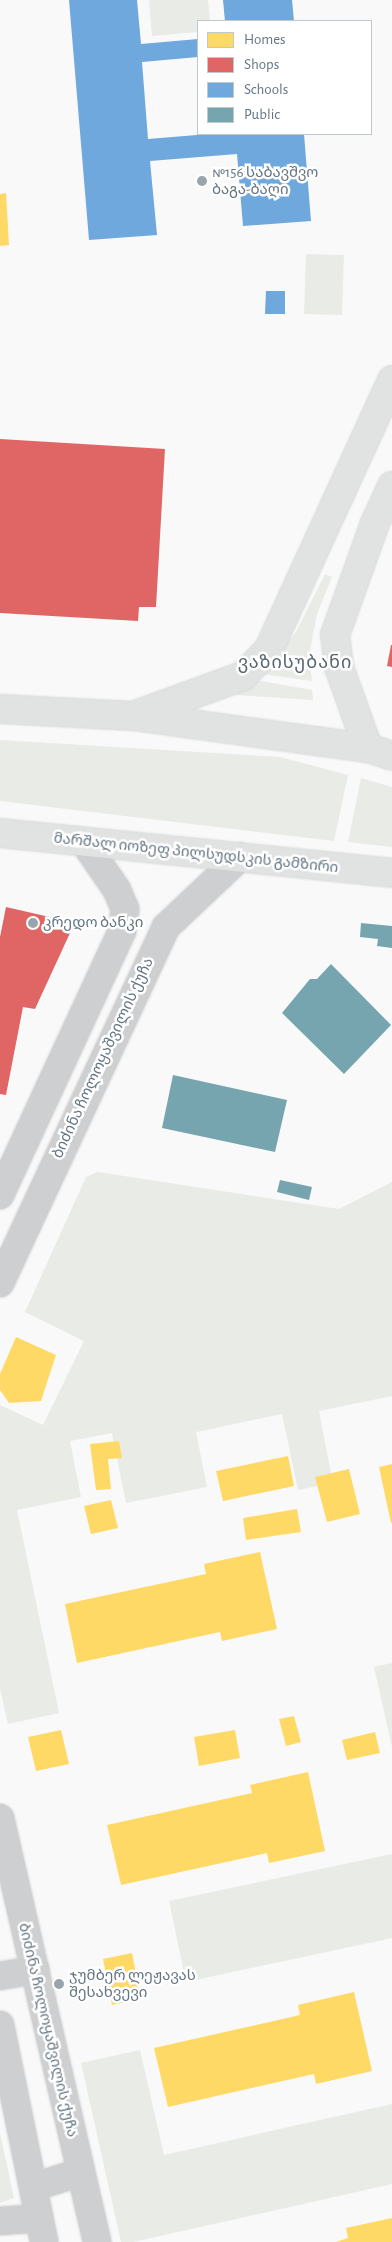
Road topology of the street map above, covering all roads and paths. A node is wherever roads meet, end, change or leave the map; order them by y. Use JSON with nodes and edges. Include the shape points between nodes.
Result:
{"nodes":[{"id":1,"x":392,"y":380,"type":"edge"},
{"id":2,"x":392,"y":486,"type":"edge"},
{"id":3,"x":0,"y":709,"type":"edge"},
{"id":4,"x":134,"y":716,"type":"junction"},
{"id":5,"x":380,"y":752,"type":"edge"},
{"id":6,"x":0,"y":833,"type":"edge"},
{"id":7,"x":84,"y":842,"type":"junction"},
{"id":8,"x":240,"y":857,"type":"junction"},
{"id":9,"x":392,"y":873,"type":"edge"},
{"id":10,"x":0,"y":1195,"type":"edge"},
{"id":11,"x":0,"y":1283,"type":"edge"},
{"id":12,"x":0,"y":1818,"type":"edge"},
{"id":13,"x":34,"y":1970,"type":"junction"},
{"id":14,"x":0,"y":1976,"type":"edge"},
{"id":15,"x":0,"y":2025,"type":"edge"},
{"id":16,"x":80,"y":2172,"type":"junction"},
{"id":17,"x":34,"y":2187,"type":"junction"},
{"id":18,"x":0,"y":2221,"type":"edge"},
{"id":19,"x":42,"y":2230,"type":"edge"},
{"id":20,"x":97,"y":2242,"type":"edge"}],
"edges":[{"from":1,"to":4,"type":"main road","via":[[269,649],[243,676]]},
{"from":2,"to":5,"type":"main road","via":[[375,523],[335,635],[339,667]]},
{"from":3,"to":4,"type":"main road"},
{"from":4,"to":5,"type":"main road"},
{"from":6,"to":7,"type":"main road","name":"მარშალ იოზეფ პილსუდსკის გამზირი"},
{"from":7,"to":8,"type":"main road","name":"მარშალ იოზეფ პილსუდსკის გამზირი"},
{"from":7,"to":10,"type":"street","via":[[117,890],[125,909],[122,931]]},
{"from":8,"to":9,"type":"main road","name":"მარშალ იოზეფ პილსუდსკის გამზირი"},
{"from":8,"to":11,"type":"street","name":"ბიძინა ჩოლოყაშვილის ქუჩა","via":[[166,927]]},
{"from":12,"to":13,"type":"street","name":"ბიძინა ჩოლოყაშვილის ქუჩა"},
{"from":13,"to":14,"type":"street"},
{"from":13,"to":16,"type":"street","name":"ბიძინა ჩოლოყაშვილის ქუჩა"},
{"from":15,"to":17,"type":"street"},
{"from":16,"to":17,"type":"street"},
{"from":16,"to":20,"type":"street","name":"ბიძინა ჩოლოყაშვილის ქუჩა"},
{"from":17,"to":19,"type":"street"},
{"from":18,"to":19,"type":"street"}]}
